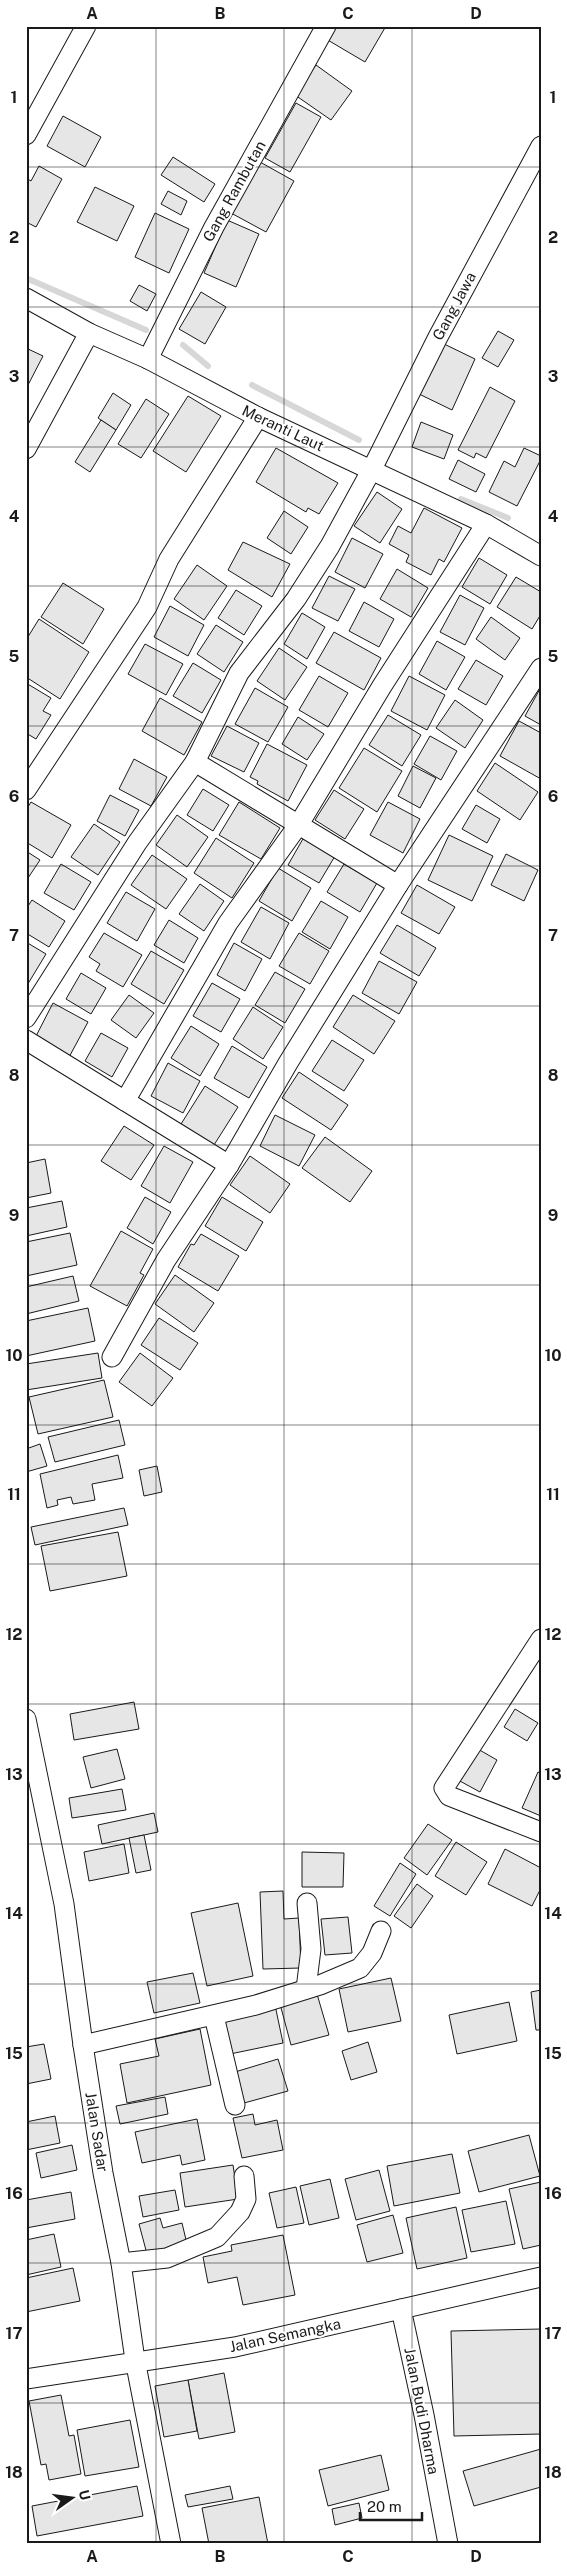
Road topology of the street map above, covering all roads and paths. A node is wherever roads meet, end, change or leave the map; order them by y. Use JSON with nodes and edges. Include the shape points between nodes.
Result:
{"nodes":[{"id":1,"x":86,"y":26,"type":"edge"},
{"id":2,"x":326,"y":26,"type":"edge"},
{"id":3,"x":26,"y":135,"type":"edge"},
{"id":4,"x":541,"y":146,"type":"edge"},
{"id":5,"x":26,"y":298,"type":"edge"},
{"id":6,"x":89,"y":333,"type":"junction"},
{"id":7,"x":148,"y":359,"type":"junction"},
{"id":8,"x":258,"y":417,"type":"junction"},
{"id":9,"x":26,"y":449,"type":"edge"},
{"id":10,"x":372,"y":469,"type":"junction"},
{"id":11,"x":486,"y":524,"type":"junction"},
{"id":12,"x":541,"y":556,"type":"edge"},
{"id":13,"x":541,"y":668,"type":"edge"},
{"id":14,"x":195,"y":762,"type":"junction"},
{"id":15,"x":26,"y":790,"type":"edge"},
{"id":16,"x":299,"y":824,"type":"junction"},
{"id":17,"x":398,"y":885,"type":"junction"},
{"id":18,"x":26,"y":1018,"type":"edge"},
{"id":19,"x":26,"y":1040,"type":"edge"},
{"id":20,"x":125,"y":1101,"type":"junction"},
{"id":21,"x":229,"y":1165,"type":"junction"},
{"id":22,"x":112,"y":1357,"type":"dead end"},
{"id":23,"x":541,"y":1639,"type":"edge"},
{"id":24,"x":26,"y":1719,"type":"edge"},
{"id":25,"x":541,"y":1832,"type":"edge"},
{"id":26,"x":307,"y":1904,"type":"dead end"},
{"id":27,"x":381,"y":1931,"type":"dead end"},
{"id":28,"x":306,"y":1989,"type":"junction"},
{"id":29,"x":214,"y":2016,"type":"junction"},
{"id":30,"x":83,"y":2045,"type":"junction"},
{"id":31,"x":235,"y":2105,"type":"dead end"},
{"id":32,"x":244,"y":2176,"type":"dead end"},
{"id":33,"x":121,"y":2263,"type":"junction"},
{"id":34,"x":541,"y":2277,"type":"edge"},
{"id":35,"x":400,"y":2309,"type":"junction"},
{"id":36,"x":135,"y":2360,"type":"junction"},
{"id":37,"x":26,"y":2379,"type":"edge"},
{"id":38,"x":171,"y":2544,"type":"edge"},
{"id":39,"x":448,"y":2544,"type":"edge"}],
"edges":[{"from":1,"to":3,"type":"street"},
{"from":2,"to":7,"type":"street","name":"Gang Rambutan","via":[[214,227]]},
{"from":4,"to":10,"type":"street","name":"Gang Jawa","via":[[438,337]]},
{"from":5,"to":6,"type":"street","name":"Meranti Laut"},
{"from":6,"to":7,"type":"street","name":"Meranti Laut"},
{"from":6,"to":9,"type":"street"},
{"from":7,"to":8,"type":"street","name":"Meranti Laut"},
{"from":8,"to":10,"type":"street","name":"Meranti Laut"},
{"from":8,"to":15,"type":"street","via":[[169,559],[146,606]]},
{"from":10,"to":11,"type":"street","name":"Meranti Laut"},
{"from":10,"to":14,"type":"street","name":"Gang Jawa","via":[[330,546],[296,599],[239,673]]},
{"from":11,"to":12,"type":"street","name":"Meranti Laut"},
{"from":11,"to":16,"type":"street","via":[[382,686]]},
{"from":13,"to":17,"type":"street"},
{"from":14,"to":16,"type":"street"},
{"from":14,"to":18,"type":"street","name":"Gang Jawa","via":[[137,843]]},
{"from":16,"to":17,"type":"street"},
{"from":16,"to":20,"type":"street","via":[[228,923]]},
{"from":17,"to":21,"type":"street","via":[[288,1062]]},
{"from":19,"to":20,"type":"street"},
{"from":20,"to":21,"type":"street"},
{"from":21,"to":22,"type":"street","via":[[166,1260]]},
{"from":23,"to":25,"type":"street","via":[[444,1788],[449,1796]]},
{"from":24,"to":30,"type":"street","name":"Jalan Sadar","via":[[64,1904]]},
{"from":26,"to":28,"type":"street","via":[[311,1949]]},
{"from":27,"to":28,"type":"street","via":[[372,1953],[360,1968]]},
{"from":28,"to":29,"type":"street"},
{"from":29,"to":30,"type":"street"},
{"from":29,"to":31,"type":"street"},
{"from":30,"to":33,"type":"street","name":"Jalan Sadar"},
{"from":32,"to":33,"type":"street","via":[[246,2199],[240,2212],[217,2237],[167,2258]]},
{"from":33,"to":36,"type":"street","name":"Jalan Sadar"},
{"from":34,"to":35,"type":"street","name":"Jalan Semangka"},
{"from":35,"to":36,"type":"street","name":"Jalan Semangka","via":[[235,2347]]},
{"from":35,"to":39,"type":"street","name":"Jalan Budi Dharma"},
{"from":36,"to":37,"type":"street","name":"Jalan Semangka"},
{"from":36,"to":38,"type":"street","name":"Jalan Sadar"}]}
